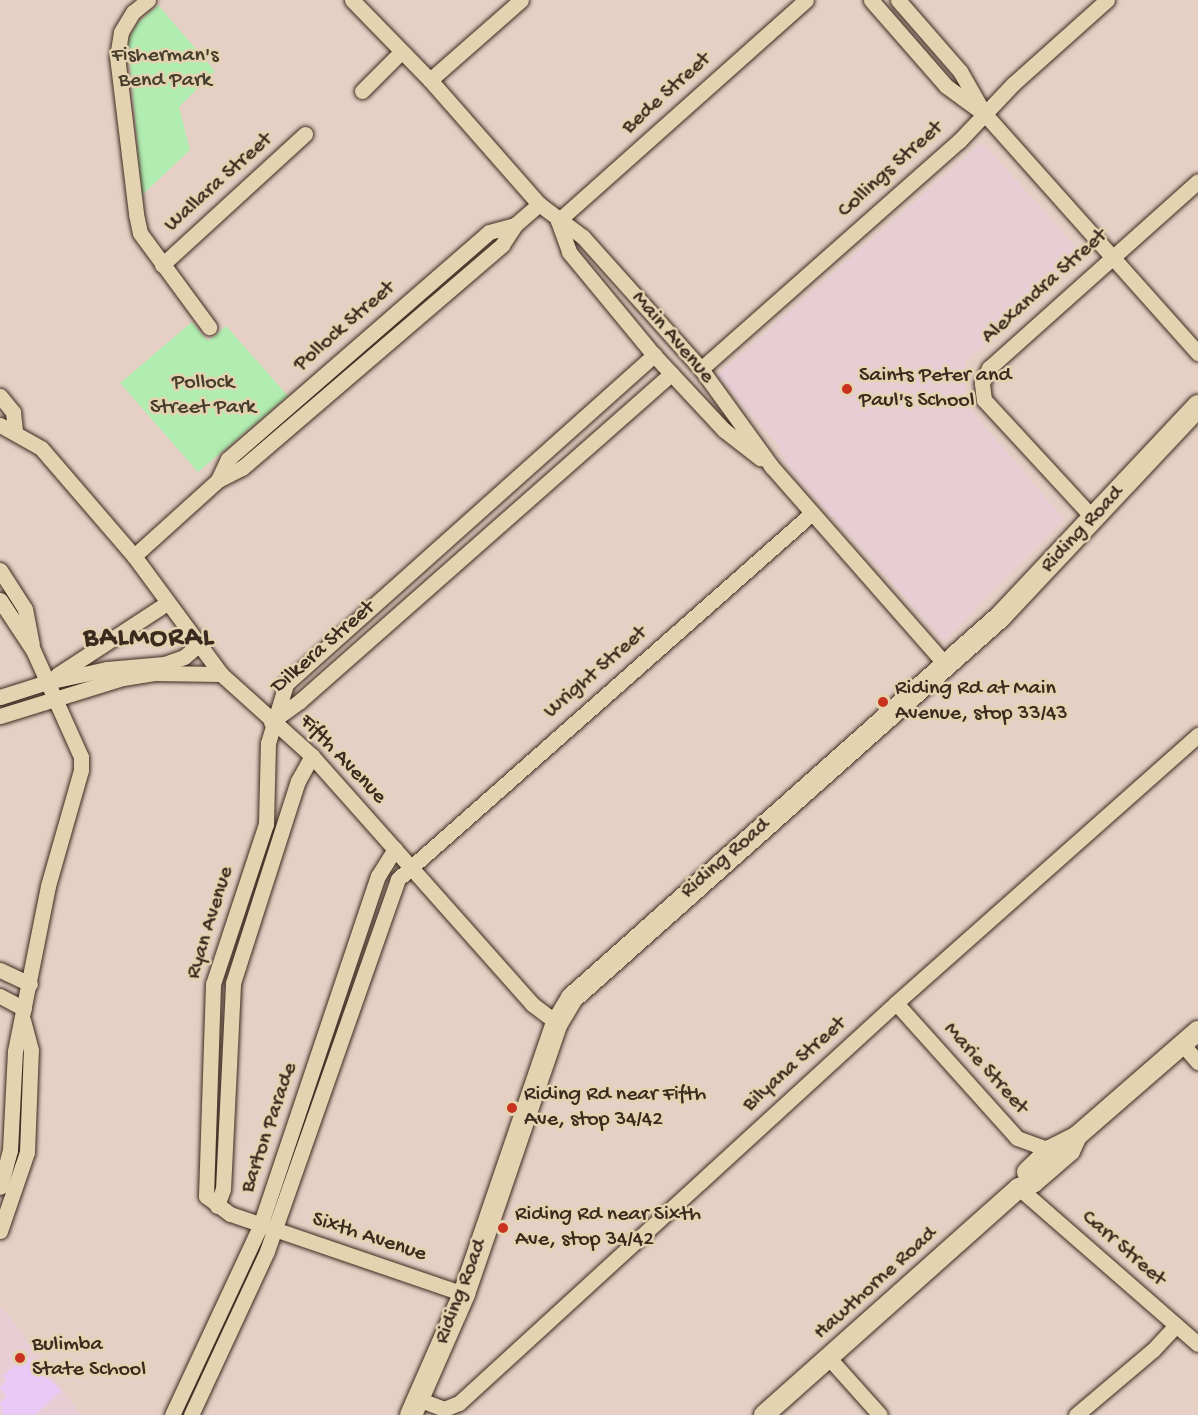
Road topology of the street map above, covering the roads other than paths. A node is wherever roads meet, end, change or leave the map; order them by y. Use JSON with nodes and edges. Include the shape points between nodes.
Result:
{"nodes":[{"id":1,"x":148,"y":0,"type":"edge"},
{"id":2,"x":352,"y":0,"type":"edge"},
{"id":3,"x":521,"y":0,"type":"edge"},
{"id":4,"x":806,"y":0,"type":"edge"},
{"id":5,"x":872,"y":0,"type":"edge"},
{"id":6,"x":898,"y":0,"type":"edge"},
{"id":7,"x":1107,"y":0,"type":"edge"},
{"id":8,"x":400,"y":53,"type":"junction"},
{"id":9,"x":430,"y":80,"type":"junction"},
{"id":10,"x":362,"y":91,"type":"dead end"},
{"id":11,"x":984,"y":113,"type":"junction"},
{"id":12,"x":305,"y":134,"type":"dead end"},
{"id":13,"x":1198,"y":181,"type":"edge"},
{"id":14,"x":539,"y":204,"type":"junction"},
{"id":15,"x":558,"y":221,"type":"junction"},
{"id":16,"x":1112,"y":257,"type":"junction"},
{"id":17,"x":162,"y":265,"type":"junction"},
{"id":18,"x":209,"y":327,"type":"dead end"},
{"id":19,"x":1198,"y":353,"type":"edge"},
{"id":20,"x":654,"y":355,"type":"junction"},
{"id":21,"x":701,"y":369,"type":"junction"},
{"id":22,"x":671,"y":374,"type":"junction"},
{"id":23,"x":0,"y":396,"type":"edge"},
{"id":24,"x":1198,"y":406,"type":"edge"},
{"id":25,"x":0,"y":425,"type":"edge"},
{"id":26,"x":15,"y":431,"type":"junction"},
{"id":27,"x":772,"y":467,"type":"junction"},
{"id":28,"x":811,"y":514,"type":"junction"},
{"id":29,"x":1094,"y":519,"type":"junction"},
{"id":30,"x":134,"y":556,"type":"junction"},
{"id":31,"x":0,"y":570,"type":"edge"},
{"id":32,"x":0,"y":600,"type":"edge"},
{"id":33,"x":167,"y":603,"type":"junction"},
{"id":34,"x":197,"y":646,"type":"junction"},
{"id":35,"x":33,"y":650,"type":"junction"},
{"id":36,"x":946,"y":665,"type":"junction"},
{"id":37,"x":221,"y":674,"type":"junction"},
{"id":38,"x":46,"y":682,"type":"junction"},
{"id":39,"x":0,"y":697,"type":"edge"},
{"id":40,"x":54,"y":699,"type":"junction"},
{"id":41,"x":0,"y":716,"type":"edge"},
{"id":42,"x":272,"y":722,"type":"junction"},
{"id":43,"x":1198,"y":735,"type":"edge"},
{"id":44,"x":312,"y":756,"type":"junction"},
{"id":45,"x":395,"y":849,"type":"junction"},
{"id":46,"x":410,"y":866,"type":"junction"},
{"id":47,"x":0,"y":970,"type":"edge"},
{"id":48,"x":30,"y":984,"type":"junction"},
{"id":49,"x":0,"y":996,"type":"edge"},
{"id":50,"x":896,"y":1003,"type":"junction"},
{"id":51,"x":24,"y":1015,"type":"junction"},
{"id":52,"x":557,"y":1023,"type":"junction"},
{"id":53,"x":1198,"y":1031,"type":"edge"},
{"id":54,"x":1183,"y":1045,"type":"junction"},
{"id":55,"x":1198,"y":1062,"type":"edge"},
{"id":56,"x":1077,"y":1136,"type":"junction"},
{"id":57,"x":1050,"y":1150,"type":"junction"},
{"id":58,"x":0,"y":1187,"type":"edge"},
{"id":59,"x":1019,"y":1188,"type":"junction"},
{"id":60,"x":217,"y":1206,"type":"junction"},
{"id":61,"x":267,"y":1228,"type":"junction"},
{"id":62,"x":0,"y":1231,"type":"edge"},
{"id":63,"x":464,"y":1294,"type":"junction"},
{"id":64,"x":1176,"y":1325,"type":"junction"},
{"id":65,"x":1198,"y":1344,"type":"edge"},
{"id":66,"x":829,"y":1358,"type":"junction"},
{"id":67,"x":415,"y":1407,"type":"edge"},
{"id":68,"x":172,"y":1415,"type":"edge"},
{"id":69,"x":191,"y":1415,"type":"edge"},
{"id":70,"x":764,"y":1415,"type":"edge"},
{"id":71,"x":880,"y":1415,"type":"edge"},
{"id":72,"x":1076,"y":1415,"type":"edge"}],
"edges":[{"from":1,"to":17,"type":"street","via":[[133,12],[121,32],[117,56],[140,233]]},
{"from":2,"to":8,"type":"street","name":"Main Avenue"},
{"from":3,"to":9,"type":"street"},
{"from":4,"to":15,"type":"street","name":"Bede Street"},
{"from":5,"to":11,"type":"street","via":[[946,86]]},
{"from":6,"to":11,"type":"street","via":[[960,71]]},
{"from":7,"to":11,"type":"street","name":"Collings Street"},
{"from":8,"to":9,"type":"street","name":"Main Avenue"},
{"from":8,"to":10,"type":"street"},
{"from":9,"to":14,"type":"street","name":"Main Avenue"},
{"from":11,"to":16,"type":"street"},
{"from":11,"to":21,"type":"street","name":"Collings Street","via":[[959,141]]},
{"from":12,"to":17,"type":"street","name":"Wallara Street"},
{"from":13,"to":16,"type":"street","name":"Alexandra Street"},
{"from":14,"to":15,"type":"street","name":"Main Avenue"},
{"from":14,"to":30,"type":"street","name":"Pollock Street","via":[[515,225],[501,245],[251,461],[218,480]]},
{"from":15,"to":20,"type":"street","name":"Main Avenue","via":[[569,252]]},
{"from":15,"to":21,"type":"street","name":"Main Avenue","via":[[583,237]]},
{"from":16,"to":19,"type":"street"},
{"from":16,"to":29,"type":"street","name":"Alexandra Street","via":[[989,368],[982,383],[984,400]]},
{"from":17,"to":18,"type":"street"},
{"from":20,"to":22,"type":"street","name":"Main Avenue"},
{"from":20,"to":42,"type":"street","name":"Dilkera Street","via":[[286,684]]},
{"from":21,"to":27,"type":"street","name":"Main Avenue"},
{"from":22,"to":27,"type":"street","name":"Main Avenue","via":[[724,430]]},
{"from":22,"to":42,"type":"street","name":"Dilkera Street"},
{"from":23,"to":26,"type":"street","via":[[13,412]]},
{"from":24,"to":29,"type":"main road","name":"Riding Road"},
{"from":25,"to":26,"type":"street","name":"Fifth Avenue"},
{"from":26,"to":30,"type":"street","name":"Fifth Avenue","via":[[41,448]]},
{"from":27,"to":28,"type":"street","name":"Main Avenue"},
{"from":28,"to":36,"type":"street","name":"Main Avenue"},
{"from":28,"to":46,"type":"street","name":"Wright Street"},
{"from":29,"to":36,"type":"main road","name":"Riding Road","via":[[1001,616]]},
{"from":30,"to":33,"type":"street","name":"Fifth Avenue"},
{"from":31,"to":35,"type":"street","via":[[25,609]]},
{"from":32,"to":35,"type":"street"},
{"from":33,"to":34,"type":"street","name":"Fifth Avenue"},
{"from":33,"to":38,"type":"street"},
{"from":34,"to":37,"type":"street","name":"Fifth Avenue"},
{"from":34,"to":38,"type":"street","via":[[184,657],[164,663],[107,669]]},
{"from":35,"to":38,"type":"street"},
{"from":36,"to":52,"type":"main road","name":"Riding Road","via":[[595,973],[572,998]]},
{"from":37,"to":40,"type":"street","via":[[156,673]]},
{"from":37,"to":42,"type":"street","name":"Fifth Avenue"},
{"from":38,"to":39,"type":"street"},
{"from":38,"to":40,"type":"street"},
{"from":40,"to":41,"type":"street"},
{"from":40,"to":48,"type":"street","via":[[81,757],[81,770],[48,886]]},
{"from":42,"to":44,"type":"street","name":"Fifth Avenue"},
{"from":42,"to":60,"type":"street","name":"Ryan Avenue","via":[[266,824],[213,984],[205,1187],[206,1196]]},
{"from":43,"to":50,"type":"street","name":"Bilyana Street"},
{"from":44,"to":45,"type":"street","name":"Fifth Avenue"},
{"from":44,"to":60,"type":"street","name":"Ryan Avenue","via":[[298,781],[233,983],[223,1189]]},
{"from":45,"to":46,"type":"street","name":"Fifth Avenue"},
{"from":45,"to":61,"type":"street","name":"Barton Parade","via":[[378,876]]},
{"from":46,"to":52,"type":"street","name":"Fifth Avenue","via":[[532,1004]]},
{"from":46,"to":61,"type":"street","name":"Barton Parade","via":[[390,896]]},
{"from":47,"to":48,"type":"street"},
{"from":48,"to":51,"type":"street"},
{"from":49,"to":51,"type":"street"},
{"from":50,"to":57,"type":"street","name":"Marie Street","via":[[1022,1141]]},
{"from":50,"to":67,"type":"street","name":"Bilyana Street","via":[[459,1403],[444,1409]]},
{"from":51,"to":58,"type":"street","via":[[15,1051],[10,1150]]},
{"from":51,"to":62,"type":"street","via":[[31,1050],[27,1152]]},
{"from":52,"to":63,"type":"main road","name":"Riding Road"},
{"from":53,"to":54,"type":"street","name":"Hawthorne Road"},
{"from":54,"to":55,"type":"street"},
{"from":54,"to":56,"type":"street","name":"Hawthorne Road"},
{"from":56,"to":57,"type":"street","name":"Hawthorne Road"},
{"from":56,"to":59,"type":"street","name":"Hawthorne Road","via":[[1070,1151],[1033,1183]]},
{"from":57,"to":59,"type":"street","name":"Hawthorne Road","via":[[1026,1173]]},
{"from":59,"to":64,"type":"street","name":"Carr Street"},
{"from":59,"to":66,"type":"street","name":"Hawthorne Road"},
{"from":60,"to":61,"type":"street"},
{"from":61,"to":63,"type":"street","name":"Sixth Avenue"},
{"from":61,"to":68,"type":"street","name":"Barton Parade"},
{"from":61,"to":69,"type":"street","name":"Barton Parade"},
{"from":63,"to":67,"type":"main road","name":"Riding Road"},
{"from":64,"to":65,"type":"street","name":"Carr Street"},
{"from":64,"to":72,"type":"street","via":[[1153,1350]]},
{"from":66,"to":70,"type":"street","name":"Hawthorne Road"},
{"from":66,"to":71,"type":"street"}]}
